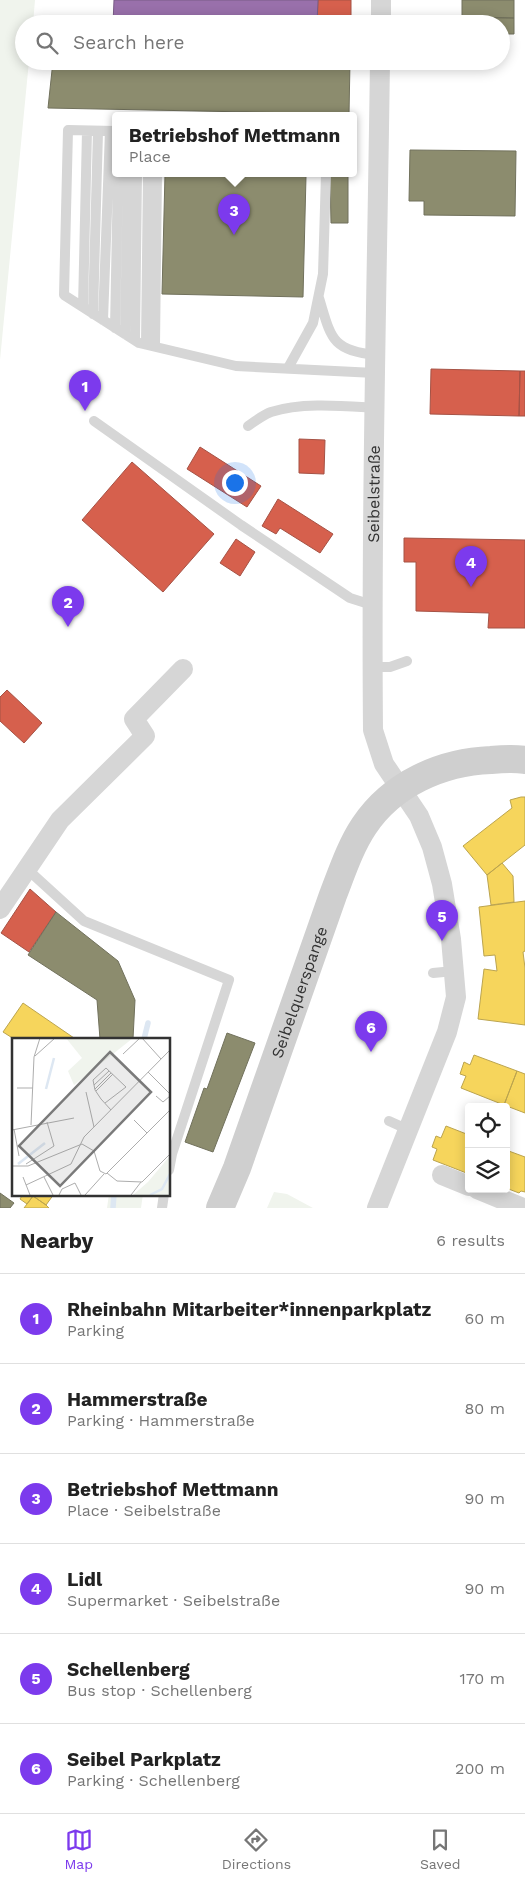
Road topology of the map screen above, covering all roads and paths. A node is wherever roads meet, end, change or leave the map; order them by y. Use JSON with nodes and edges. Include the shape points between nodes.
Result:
{"nodes":[{"id":1,"x":381,"y":0,"type":"edge"},
{"id":2,"x":380,"y":15,"type":"edge"},
{"id":3,"x":380,"y":70,"type":"edge"},
{"id":4,"x":87,"y":130,"type":"junction"},
{"id":5,"x":98,"y":131,"type":"junction"},
{"id":6,"x":112,"y":131,"type":"edge"},
{"id":7,"x":118,"y":177,"type":"edge"},
{"id":8,"x":128,"y":177,"type":"edge"},
{"id":9,"x":137,"y":177,"type":"edge"},
{"id":10,"x":148,"y":177,"type":"edge"},
{"id":11,"x":157,"y":177,"type":"edge"},
{"id":12,"x":326,"y":177,"type":"edge"},
{"id":13,"x":318,"y":295,"type":"junction"},
{"id":14,"x":83,"y":307,"type":"junction"},
{"id":15,"x":93,"y":314,"type":"junction"},
{"id":16,"x":103,"y":320,"type":"junction"},
{"id":17,"x":115,"y":328,"type":"junction"},
{"id":18,"x":125,"y":334,"type":"junction"},
{"id":19,"x":135,"y":340,"type":"junction"},
{"id":20,"x":151,"y":345,"type":"junction"},
{"id":21,"x":376,"y":364,"type":"junction"},
{"id":22,"x":288,"y":368,"type":"junction"},
{"id":23,"x":376,"y":408,"type":"junction"},
{"id":24,"x":94,"y":421,"type":"dead end"},
{"id":25,"x":248,"y":426,"type":"dead end"},
{"id":26,"x":372,"y":605,"type":"junction"},
{"id":27,"x":407,"y":661,"type":"dead end"},
{"id":28,"x":372,"y":667,"type":"junction"},
{"id":29,"x":184,"y":669,"type":"dead end"},
{"id":30,"x":525,"y":760,"type":"edge"},
{"id":31,"x":400,"y":788,"type":"junction"},
{"id":32,"x":27,"y":869,"type":"junction"},
{"id":33,"x":0,"y":909,"type":"edge"},
{"id":34,"x":454,"y":971,"type":"junction"},
{"id":35,"x":433,"y":973,"type":"dead end"},
{"id":36,"x":389,"y":1121,"type":"dead end"},
{"id":37,"x":409,"y":1130,"type":"junction"},
{"id":38,"x":170,"y":1165,"type":"edge"},
{"id":39,"x":442,"y":1175,"type":"dead end"},
{"id":40,"x":465,"y":1184,"type":"edge"},
{"id":41,"x":486,"y":1193,"type":"edge"},
{"id":42,"x":220,"y":1208,"type":"edge"},
{"id":43,"x":378,"y":1208,"type":"edge"},
{"id":44,"x":523,"y":1208,"type":"edge"}],
"edges":[{"from":1,"to":2,"type":"street"},
{"from":3,"to":21,"type":"street","name":"Seibelstraße"},
{"from":4,"to":5,"type":"lane"},
{"from":4,"to":14,"type":"lane"},
{"from":4,"to":14,"type":"lane","via":[[68,130],[64,295]]},
{"from":5,"to":6,"type":"lane"},
{"from":5,"to":15,"type":"lane"},
{"from":6,"to":16,"type":"lane"},
{"from":7,"to":17,"type":"lane"},
{"from":8,"to":18,"type":"lane"},
{"from":9,"to":19,"type":"lane"},
{"from":10,"to":20,"type":"lane"},
{"from":11,"to":20,"type":"lane"},
{"from":12,"to":13,"type":"lane","via":[[323,274]]},
{"from":13,"to":21,"type":"lane","via":[[328,328],[338,344]]},
{"from":13,"to":22,"type":"lane","via":[[313,324]]},
{"from":14,"to":15,"type":"lane"},
{"from":15,"to":16,"type":"lane"},
{"from":16,"to":17,"type":"lane"},
{"from":17,"to":18,"type":"lane"},
{"from":18,"to":19,"type":"lane"},
{"from":19,"to":20,"type":"lane"},
{"from":20,"to":22,"type":"lane","via":[[236,366]]},
{"from":21,"to":22,"type":"lane"},
{"from":21,"to":23,"type":"street","name":"Seibelstraße"},
{"from":23,"to":25,"type":"lane","via":[[291,407],[269,412]]},
{"from":23,"to":26,"type":"street","name":"Seibelstraße"},
{"from":24,"to":26,"type":"lane","via":[[350,598]]},
{"from":26,"to":28,"type":"street","name":"Seibelstraße"},
{"from":27,"to":28,"type":"lane","via":[[390,667]]},
{"from":28,"to":31,"type":"street","name":"Seibelstraße","via":[[373,730],[384,764]]},
{"from":29,"to":32,"type":"street","via":[[134,719],[145,736],[60,820]]},
{"from":30,"to":31,"type":"main road","via":[[474,760],[451,765]]},
{"from":31,"to":34,"type":"street","name":"Seibelstraße","via":[[419,816],[432,847],[442,884]]},
{"from":31,"to":42,"type":"main road","name":"Seibelquerspange","via":[[364,826],[343,869]]},
{"from":32,"to":33,"type":"street"},
{"from":32,"to":38,"type":"lane","via":[[84,921],[229,980]]},
{"from":34,"to":35,"type":"lane"},
{"from":34,"to":37,"type":"street","name":"Seibelstraße","via":[[454,1010]]},
{"from":36,"to":37,"type":"lane"},
{"from":37,"to":43,"type":"street","name":"Seibelstraße"},
{"from":39,"to":40,"type":"street"},
{"from":41,"to":44,"type":"street"}]}
